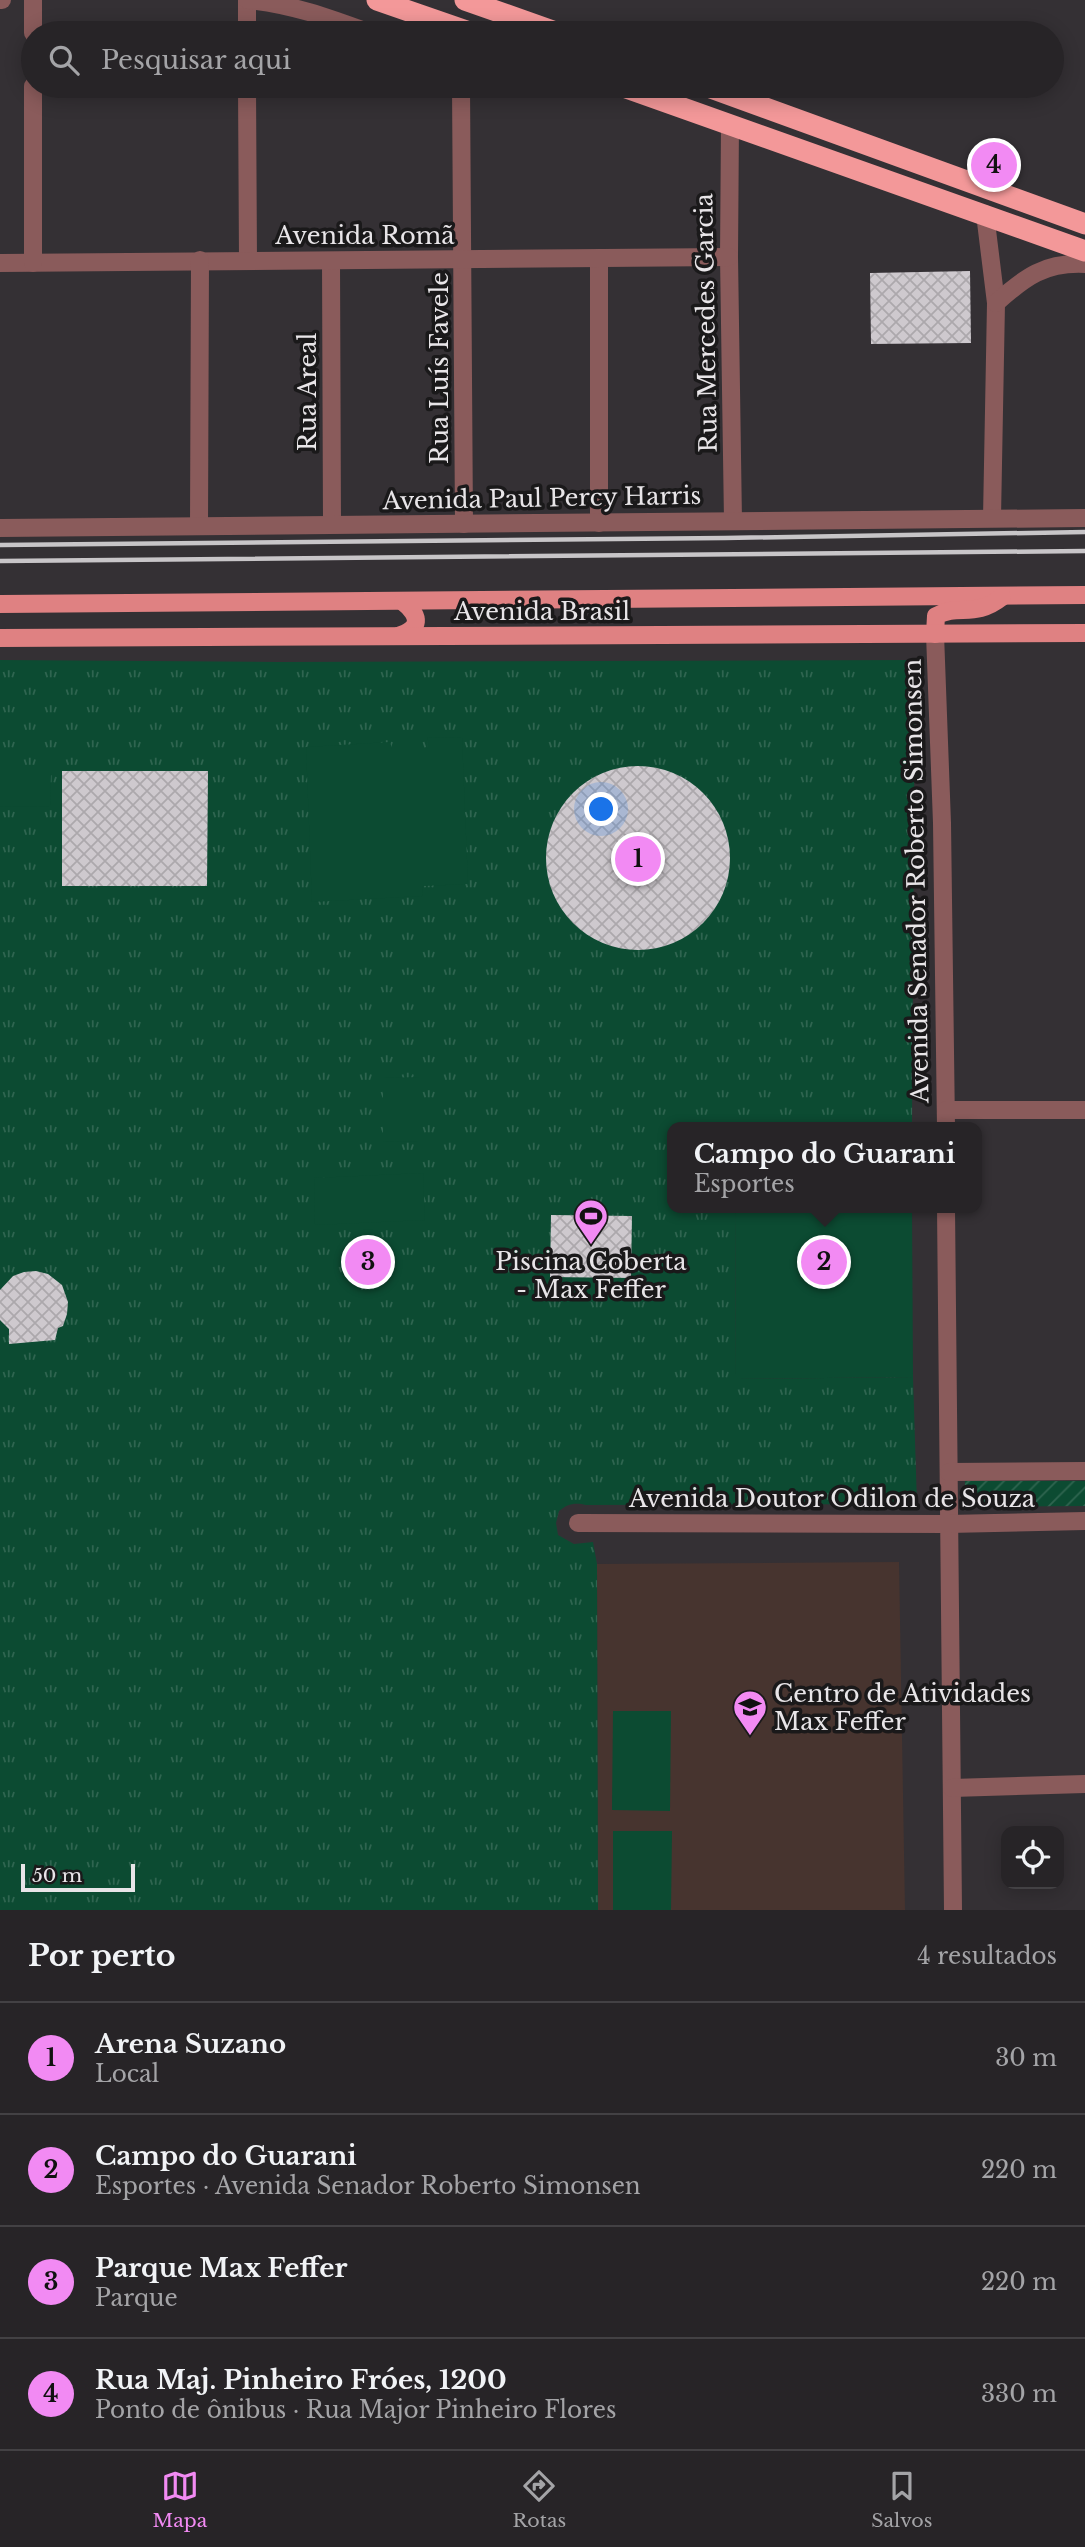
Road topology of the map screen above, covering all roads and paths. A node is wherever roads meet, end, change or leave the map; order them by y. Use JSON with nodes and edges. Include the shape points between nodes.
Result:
{"nodes":[{"id":1,"x":33,"y":0,"type":"edge"},
{"id":2,"x":247,"y":0,"type":"edge"},
{"id":3,"x":377,"y":0,"type":"edge"},
{"id":4,"x":466,"y":0,"type":"edge"},
{"id":5,"x":33,"y":21,"type":"edge"},
{"id":6,"x":247,"y":21,"type":"edge"},
{"id":7,"x":338,"y":21,"type":"edge"},
{"id":8,"x":434,"y":21,"type":"edge"},
{"id":9,"x":525,"y":21,"type":"edge"},
{"id":10,"x":33,"y":98,"type":"edge"},
{"id":11,"x":247,"y":98,"type":"edge"},
{"id":12,"x":461,"y":98,"type":"edge"},
{"id":13,"x":655,"y":98,"type":"edge"},
{"id":14,"x":738,"y":98,"type":"edge"},
{"id":15,"x":730,"y":124,"type":"junction"},
{"id":16,"x":985,"y":214,"type":"junction"},
{"id":17,"x":1085,"y":224,"type":"edge"},
{"id":18,"x":1085,"y":251,"type":"edge"},
{"id":19,"x":729,"y":257,"type":"junction"},
{"id":20,"x":599,"y":258,"type":"junction"},
{"id":21,"x":200,"y":260,"type":"junction"},
{"id":22,"x":248,"y":260,"type":"junction"},
{"id":23,"x":462,"y":260,"type":"junction"},
{"id":24,"x":331,"y":261,"type":"junction"},
{"id":25,"x":0,"y":263,"type":"edge"},
{"id":26,"x":33,"y":263,"type":"junction"},
{"id":27,"x":1085,"y":264,"type":"edge"},
{"id":28,"x":996,"y":303,"type":"junction"},
{"id":29,"x":992,"y":518,"type":"junction"},
{"id":30,"x":1085,"y":518,"type":"edge"},
{"id":31,"x":733,"y":521,"type":"junction"},
{"id":32,"x":599,"y":523,"type":"junction"},
{"id":33,"x":332,"y":524,"type":"junction"},
{"id":34,"x":464,"y":524,"type":"junction"},
{"id":35,"x":200,"y":526,"type":"junction"},
{"id":36,"x":0,"y":528,"type":"edge"},
{"id":37,"x":1085,"y":595,"type":"edge"},
{"id":38,"x":1002,"y":597,"type":"junction"},
{"id":39,"x":403,"y":602,"type":"junction"},
{"id":40,"x":447,"y":602,"type":"junction"},
{"id":41,"x":0,"y":604,"type":"edge"},
{"id":42,"x":1085,"y":633,"type":"edge"},
{"id":43,"x":935,"y":634,"type":"junction"},
{"id":44,"x":443,"y":636,"type":"junction"},
{"id":45,"x":395,"y":637,"type":"junction"},
{"id":46,"x":0,"y":638,"type":"edge"},
{"id":47,"x":1085,"y":1110,"type":"edge"},
{"id":48,"x":946,"y":1118,"type":"edge"},
{"id":49,"x":946,"y":1213,"type":"edge"},
{"id":50,"x":1085,"y":1471,"type":"edge"},
{"id":51,"x":949,"y":1472,"type":"junction"},
{"id":52,"x":1085,"y":1521,"type":"edge"},
{"id":53,"x":579,"y":1523,"type":"dead end"},
{"id":54,"x":948,"y":1524,"type":"junction"},
{"id":55,"x":1085,"y":1784,"type":"edge"},
{"id":56,"x":952,"y":1787,"type":"junction"},
{"id":57,"x":953,"y":1910,"type":"edge"}],
"edges":[{"from":1,"to":5,"type":"street"},
{"from":2,"to":6,"type":"street"},
{"from":2,"to":7,"type":"street","via":[[278,3]]},
{"from":3,"to":8,"type":"highway"},
{"from":4,"to":9,"type":"highway"},
{"from":10,"to":26,"type":"street"},
{"from":11,"to":22,"type":"street"},
{"from":12,"to":23,"type":"street","name":"Rua Luís Favele"},
{"from":13,"to":15,"type":"highway"},
{"from":14,"to":17,"type":"highway"},
{"from":15,"to":16,"type":"highway"},
{"from":15,"to":19,"type":"street","name":"Rua Mercedes Garcia"},
{"from":16,"to":18,"type":"highway"},
{"from":16,"to":28,"type":"street"},
{"from":19,"to":20,"type":"street","name":"Avenida Romã"},
{"from":19,"to":31,"type":"street","name":"Rua Mercedes Garcia"},
{"from":20,"to":23,"type":"street","name":"Avenida Romã"},
{"from":20,"to":32,"type":"street"},
{"from":21,"to":22,"type":"street","name":"Avenida Romã"},
{"from":21,"to":26,"type":"street","name":"Avenida Romã"},
{"from":21,"to":35,"type":"street"},
{"from":22,"to":24,"type":"street","name":"Avenida Romã"},
{"from":23,"to":24,"type":"street","name":"Avenida Romã"},
{"from":23,"to":34,"type":"street","name":"Rua Luís Favele"},
{"from":24,"to":33,"type":"street","name":"Rua Areal"},
{"from":25,"to":26,"type":"street","name":"Avenida Romã"},
{"from":27,"to":28,"type":"street","via":[[1048,267],[1027,277]]},
{"from":28,"to":29,"type":"street"},
{"from":29,"to":30,"type":"street","name":"Avenida Paul Percy Harris"},
{"from":29,"to":31,"type":"street","name":"Avenida Paul Percy Harris"},
{"from":31,"to":32,"type":"street","name":"Avenida Paul Percy Harris"},
{"from":32,"to":34,"type":"street","name":"Avenida Paul Percy Harris"},
{"from":33,"to":34,"type":"street","name":"Avenida Paul Percy Harris"},
{"from":33,"to":35,"type":"street","name":"Avenida Paul Percy Harris"},
{"from":35,"to":36,"type":"street","name":"Avenida Paul Percy Harris"},
{"from":37,"to":38,"type":"main road","name":"Avenida Brasil"},
{"from":38,"to":40,"type":"main road","name":"Avenida Brasil"},
{"from":38,"to":43,"type":"main road","via":[[986,608],[942,612],[936,616]]},
{"from":39,"to":40,"type":"main road","name":"Avenida Brasil"},
{"from":39,"to":41,"type":"main road","name":"Avenida Brasil"},
{"from":39,"to":45,"type":"main road","via":[[414,612],[416,624]]},
{"from":40,"to":44,"type":"main road","via":[[433,609],[428,620]]},
{"from":42,"to":43,"type":"main road","name":"Avenida Brasil"},
{"from":43,"to":44,"type":"main road","name":"Avenida Brasil"},
{"from":43,"to":48,"type":"street","name":"Avenida Senador Roberto Simonsen"},
{"from":44,"to":45,"type":"main road","name":"Avenida Brasil"},
{"from":45,"to":46,"type":"main road","name":"Avenida Brasil"},
{"from":47,"to":48,"type":"street"},
{"from":49,"to":51,"type":"street"},
{"from":50,"to":51,"type":"street","name":"Avenida Doutor Odilon de Souza"},
{"from":51,"to":54,"type":"street"},
{"from":52,"to":54,"type":"street","name":"Avenida Doutor Odilon de Souza"},
{"from":53,"to":54,"type":"street","name":"Avenida Doutor Odilon de Souza"},
{"from":54,"to":56,"type":"street"},
{"from":55,"to":56,"type":"street"},
{"from":56,"to":57,"type":"street"}]}
